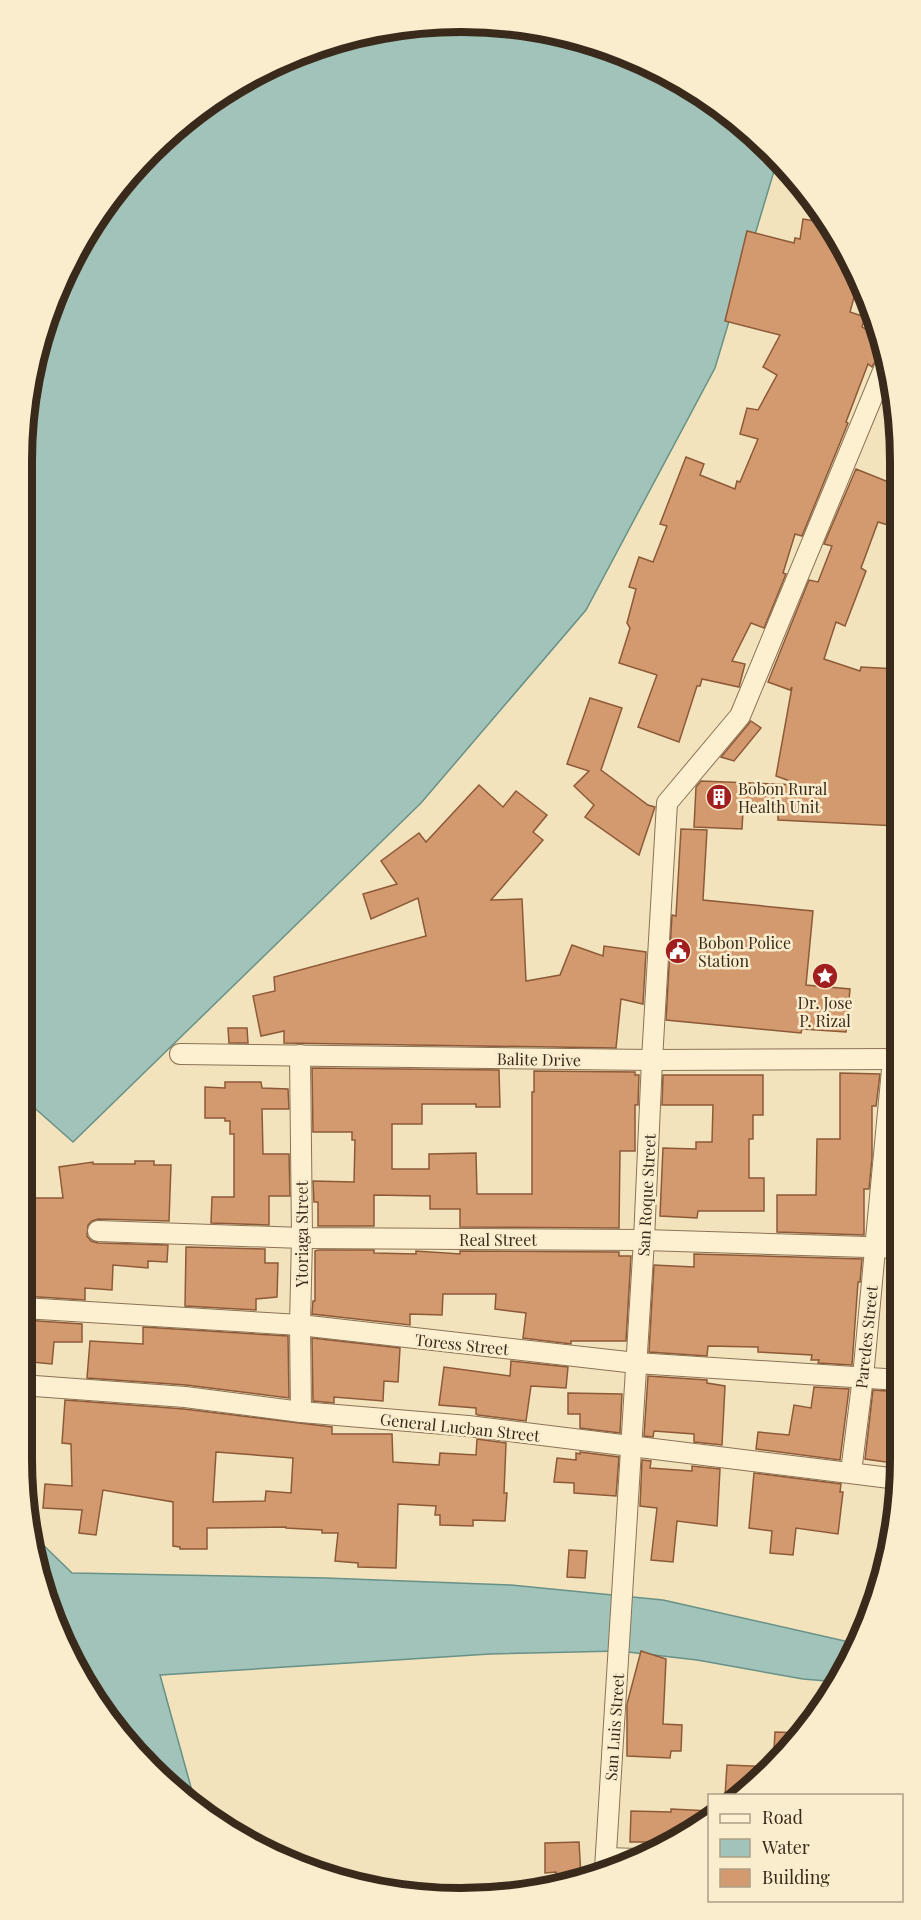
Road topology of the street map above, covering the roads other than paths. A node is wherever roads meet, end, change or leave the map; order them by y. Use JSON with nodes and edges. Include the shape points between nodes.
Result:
{"nodes":[{"id":1,"x":881,"y":376,"type":"edge"},
{"id":2,"x":180,"y":1054,"type":"dead end"},
{"id":3,"x":300,"y":1055,"type":"junction"},
{"id":4,"x":890,"y":1059,"type":"edge"},
{"id":5,"x":652,"y":1060,"type":"junction"},
{"id":6,"x":890,"y":1116,"type":"edge"},
{"id":7,"x":98,"y":1231,"type":"dead end"},
{"id":8,"x":302,"y":1238,"type":"junction"},
{"id":9,"x":644,"y":1239,"type":"junction"},
{"id":10,"x":876,"y":1248,"type":"junction"},
{"id":11,"x":890,"y":1248,"type":"edge"},
{"id":12,"x":32,"y":1309,"type":"edge"},
{"id":13,"x":300,"y":1325,"type":"junction"},
{"id":14,"x":636,"y":1363,"type":"junction"},
{"id":15,"x":863,"y":1377,"type":"junction"},
{"id":16,"x":890,"y":1379,"type":"edge"},
{"id":17,"x":32,"y":1386,"type":"edge"},
{"id":18,"x":301,"y":1412,"type":"junction"},
{"id":19,"x":631,"y":1446,"type":"junction"},
{"id":20,"x":851,"y":1472,"type":"junction"},
{"id":21,"x":889,"y":1478,"type":"edge"},
{"id":22,"x":622,"y":1586,"type":"joint"},
{"id":23,"x":606,"y":1863,"type":"edge"}],
"edges":[{"from":1,"to":5,"type":"street","name":"San Roque Street","via":[[740,716],[667,803]]},
{"from":2,"to":3,"type":"street","name":"Balite Drive"},
{"from":3,"to":5,"type":"street","name":"Balite Drive"},
{"from":3,"to":8,"type":"street","name":"Ytoriaga Street"},
{"from":4,"to":5,"type":"street","name":"Balite Drive"},
{"from":5,"to":9,"type":"street","name":"San Roque Street"},
{"from":6,"to":10,"type":"street","name":"Paredes Street"},
{"from":7,"to":8,"type":"street","name":"Real Street"},
{"from":8,"to":9,"type":"street","name":"Real Street"},
{"from":8,"to":13,"type":"street","name":"Ytoriaga Street"},
{"from":9,"to":10,"type":"street","name":"Real Street"},
{"from":9,"to":14,"type":"street","name":"San Roque Street"},
{"from":10,"to":11,"type":"street","name":"Real Street"},
{"from":10,"to":15,"type":"street","name":"Paredes Street"},
{"from":12,"to":13,"type":"street","name":"Toress Street"},
{"from":13,"to":14,"type":"street","name":"Toress Street"},
{"from":13,"to":18,"type":"street","name":"Ytoriaga Street"},
{"from":14,"to":15,"type":"street","name":"Toress Street"},
{"from":14,"to":19,"type":"street","name":"San Roque Street"},
{"from":15,"to":16,"type":"street","name":"Toress Street"},
{"from":15,"to":20,"type":"street","name":"Paredes Street"},
{"from":17,"to":18,"type":"street","name":"General Lucban Street","via":[[185,1397]]},
{"from":18,"to":19,"type":"street","name":"General Lucban Street","via":[[468,1426]]},
{"from":19,"to":20,"type":"street","name":"General Lucban Street"},
{"from":19,"to":22,"type":"street","name":"San Roque Street"},
{"from":20,"to":21,"type":"street","name":"General Lucban Street"},
{"from":22,"to":23,"type":"street","name":"San Luis Street"}]}
